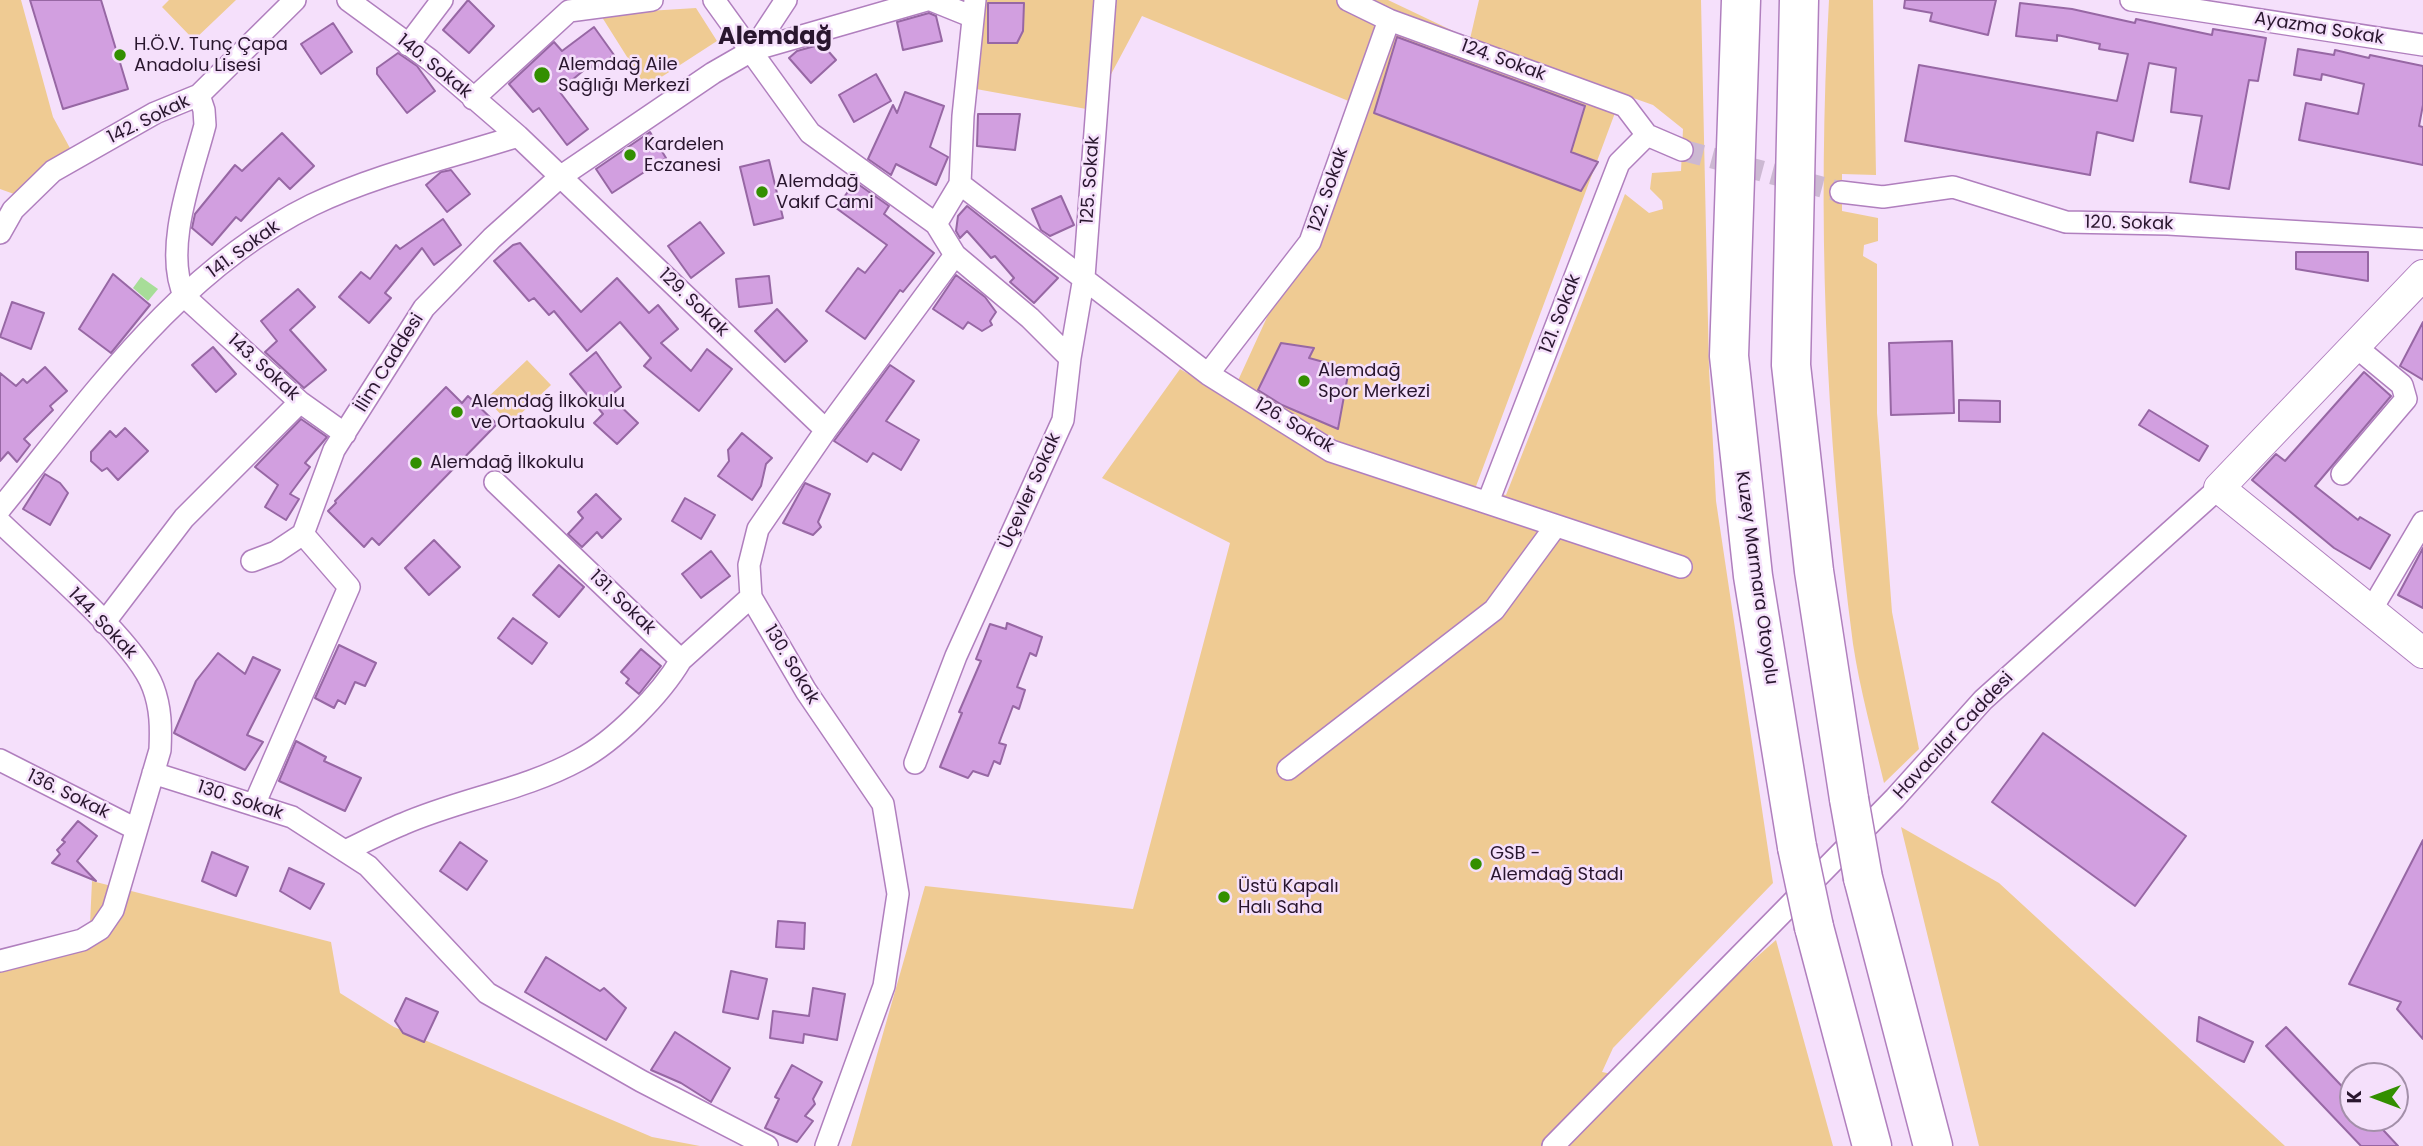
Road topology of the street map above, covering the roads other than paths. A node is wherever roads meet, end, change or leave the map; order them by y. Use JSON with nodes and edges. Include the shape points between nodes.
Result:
{"nodes":[{"id":1,"x":295,"y":0,"type":"edge"},
{"id":2,"x":348,"y":0,"type":"edge"},
{"id":3,"x":442,"y":0,"type":"edge"},
{"id":4,"x":652,"y":0,"type":"edge"},
{"id":5,"x":714,"y":0,"type":"edge"},
{"id":6,"x":786,"y":0,"type":"edge"},
{"id":7,"x":929,"y":0,"type":"edge"},
{"id":8,"x":1105,"y":0,"type":"edge"},
{"id":9,"x":1348,"y":0,"type":"edge"},
{"id":10,"x":1741,"y":0,"type":"edge"},
{"id":11,"x":1799,"y":0,"type":"edge"},
{"id":12,"x":2131,"y":0,"type":"edge"},
{"id":13,"x":974,"y":9,"type":"edge"},
{"id":14,"x":1389,"y":20,"type":"junction"},
{"id":15,"x":408,"y":44,"type":"junction"},
{"id":16,"x":2423,"y":45,"type":"edge"},
{"id":17,"x":753,"y":50,"type":"junction"},
{"id":18,"x":199,"y":95,"type":"junction"},
{"id":19,"x":473,"y":99,"type":"junction"},
{"id":20,"x":1647,"y":135,"type":"junction"},
{"id":21,"x":518,"y":136,"type":"junction"},
{"id":22,"x":1682,"y":150,"type":"tunnel mouth"},
{"id":23,"x":560,"y":177,"type":"junction"},
{"id":24,"x":960,"y":184,"type":"junction"},
{"id":25,"x":1841,"y":192,"type":"tunnel mouth"},
{"id":26,"x":7,"y":208,"type":"edge"},
{"id":27,"x":936,"y":223,"type":"junction"},
{"id":28,"x":0,"y":233,"type":"edge"},
{"id":29,"x":2423,"y":239,"type":"edge"},
{"id":30,"x":955,"y":256,"type":"junction"},
{"id":31,"x":2423,"y":275,"type":"edge"},
{"id":32,"x":1084,"y":277,"type":"junction"},
{"id":33,"x":185,"y":297,"type":"junction"},
{"id":34,"x":2356,"y":347,"type":"junction"},
{"id":35,"x":1070,"y":358,"type":"junction"},
{"id":36,"x":1208,"y":374,"type":"junction"},
{"id":37,"x":300,"y":402,"type":"junction"},
{"id":38,"x":826,"y":430,"type":"junction"},
{"id":39,"x":345,"y":434,"type":"junction"},
{"id":40,"x":2342,"y":474,"type":"dead end"},
{"id":41,"x":495,"y":482,"type":"dead end"},
{"id":42,"x":2219,"y":488,"type":"junction"},
{"id":43,"x":1488,"y":502,"type":"junction"},
{"id":44,"x":0,"y":509,"type":"edge"},
{"id":45,"x":0,"y":522,"type":"edge"},
{"id":46,"x":2423,"y":522,"type":"edge"},
{"id":47,"x":1555,"y":527,"type":"junction"},
{"id":48,"x":303,"y":534,"type":"junction"},
{"id":49,"x":251,"y":561,"type":"dead end"},
{"id":50,"x":1681,"y":567,"type":"dead end"},
{"id":51,"x":751,"y":597,"type":"junction"},
{"id":52,"x":2370,"y":612,"type":"junction"},
{"id":53,"x":104,"y":623,"type":"junction"},
{"id":54,"x":2423,"y":653,"type":"edge"},
{"id":55,"x":681,"y":660,"type":"junction"},
{"id":56,"x":0,"y":760,"type":"edge"},
{"id":57,"x":915,"y":763,"type":"dead end"},
{"id":58,"x":1288,"y":769,"type":"dead end"},
{"id":59,"x":153,"y":773,"type":"junction"},
{"id":60,"x":254,"y":805,"type":"junction"},
{"id":61,"x":136,"y":830,"type":"junction"},
{"id":62,"x":345,"y":851,"type":"junction"},
{"id":63,"x":0,"y":961,"type":"edge"},
{"id":64,"x":767,"y":1146,"type":"edge"},
{"id":65,"x":826,"y":1146,"type":"edge"},
{"id":66,"x":1553,"y":1146,"type":"edge"},
{"id":67,"x":1872,"y":1146,"type":"edge"},
{"id":68,"x":1933,"y":1146,"type":"edge"}],
"edges":[{"from":1,"to":18,"type":"street","name":"142. Sokak"},
{"from":2,"to":15,"type":"street","name":"140. Sokak"},
{"from":3,"to":15,"type":"street"},
{"from":4,"to":19,"type":"street","via":[[569,11]]},
{"from":5,"to":17,"type":"street"},
{"from":6,"to":17,"type":"street","name":"İlim Caddesi"},
{"from":7,"to":13,"type":"street"},
{"from":7,"to":17,"type":"street"},
{"from":8,"to":32,"type":"street","name":"125. Sokak"},
{"from":9,"to":14,"type":"street","name":"124. Sokak"},
{"from":10,"to":67,"type":"highway","name":"Kuzey Marmara Otoyolu","bridge":true,"via":[[1729,356],[1753,576],[1797,847]]},
{"from":11,"to":68,"type":"highway","bridge":true,"via":[[1791,365],[1814,571],[1863,878]]},
{"from":12,"to":16,"type":"street","name":"Ayazma Sokak"},
{"from":13,"to":24,"type":"street"},
{"from":14,"to":20,"type":"street","name":"124. Sokak","via":[[1625,106]]},
{"from":14,"to":36,"type":"street","name":"122. Sokak","via":[[1310,242]]},
{"from":15,"to":19,"type":"street","name":"140. Sokak"},
{"from":17,"to":23,"type":"street","name":"İlim Caddesi"},
{"from":17,"to":27,"type":"street","via":[[810,133]]},
{"from":18,"to":26,"type":"street","name":"142. Sokak","via":[[155,113],[52,171]]},
{"from":18,"to":33,"type":"street","via":[[205,125],[179,242]]},
{"from":19,"to":21,"type":"street","name":"140. Sokak"},
{"from":20,"to":22,"type":"street"},
{"from":20,"to":43,"type":"street","name":"121. Sokak","via":[[1619,163]]},
{"from":21,"to":23,"type":"street"},
{"from":21,"to":33,"type":"street","name":"141. Sokak","via":[[310,206],[216,267]]},
{"from":23,"to":38,"type":"street","name":"129. Sokak"},
{"from":23,"to":39,"type":"street","name":"İlim Caddesi","via":[[424,308]]},
{"from":24,"to":27,"type":"street"},
{"from":24,"to":32,"type":"street","name":"126. Sokak"},
{"from":25,"to":29,"type":"street","name":"120. Sokak","via":[[1883,197],[1953,187],[2066,222]]},
{"from":26,"to":28,"type":"street","name":"142. Sokak"},
{"from":27,"to":30,"type":"street"},
{"from":30,"to":35,"type":"street"},
{"from":30,"to":38,"type":"street","name":"130. Sokak"},
{"from":31,"to":34,"type":"street","name":"Havacılar Caddesi"},
{"from":32,"to":35,"type":"street","name":"125. Sokak"},
{"from":32,"to":36,"type":"street","name":"126. Sokak"},
{"from":33,"to":37,"type":"street","name":"143. Sokak"},
{"from":33,"to":44,"type":"street","name":"141. Sokak","via":[[145,333]]},
{"from":34,"to":40,"type":"street","via":[[2402,385],[2406,399]]},
{"from":34,"to":42,"type":"street","name":"Havacılar Caddesi"},
{"from":35,"to":57,"type":"street","name":"Üçevler Sokak","via":[[1063,420],[956,656]]},
{"from":36,"to":43,"type":"street","name":"126. Sokak","via":[[1331,451]]},
{"from":37,"to":39,"type":"street","name":"143. Sokak"},
{"from":37,"to":53,"type":"street","via":[[184,518]]},
{"from":38,"to":51,"type":"street","name":"130. Sokak","via":[[758,529],[749,565]]},
{"from":39,"to":48,"type":"street","name":"İlim Caddesi","via":[[334,450]]},
{"from":41,"to":55,"type":"street","name":"131. Sokak"},
{"from":42,"to":52,"type":"street"},
{"from":42,"to":66,"type":"street","name":"Havacılar Caddesi","via":[[1983,700],[1895,799]]},
{"from":43,"to":47,"type":"street","name":"126. Sokak"},
{"from":45,"to":53,"type":"street","name":"144. Sokak"},
{"from":46,"to":52,"type":"street"},
{"from":47,"to":50,"type":"street","name":"126. Sokak"},
{"from":47,"to":58,"type":"street","via":[[1494,610]]},
{"from":48,"to":49,"type":"street","via":[[276,552]]},
{"from":48,"to":60,"type":"street","via":[[349,587]]},
{"from":51,"to":55,"type":"street"},
{"from":51,"to":65,"type":"street","name":"130. Sokak","via":[[806,691],[883,804],[898,894],[884,986]]},
{"from":52,"to":54,"type":"street"},
{"from":53,"to":59,"type":"street","name":"144. Sokak","via":[[142,665],[152,685],[161,727]]},
{"from":55,"to":62,"type":"street","via":[[658,693],[581,760],[403,823]]},
{"from":56,"to":61,"type":"street","name":"136. Sokak"},
{"from":59,"to":60,"type":"street","name":"130. Sokak"},
{"from":59,"to":61,"type":"street","name":"144. Sokak"},
{"from":60,"to":62,"type":"street","name":"130. Sokak","via":[[292,817]]},
{"from":61,"to":63,"type":"street","name":"144. Sokak","via":[[113,910],[100,929],[82,940]]},
{"from":62,"to":64,"type":"street","name":"130. Sokak","via":[[368,866],[487,993]]}]}
